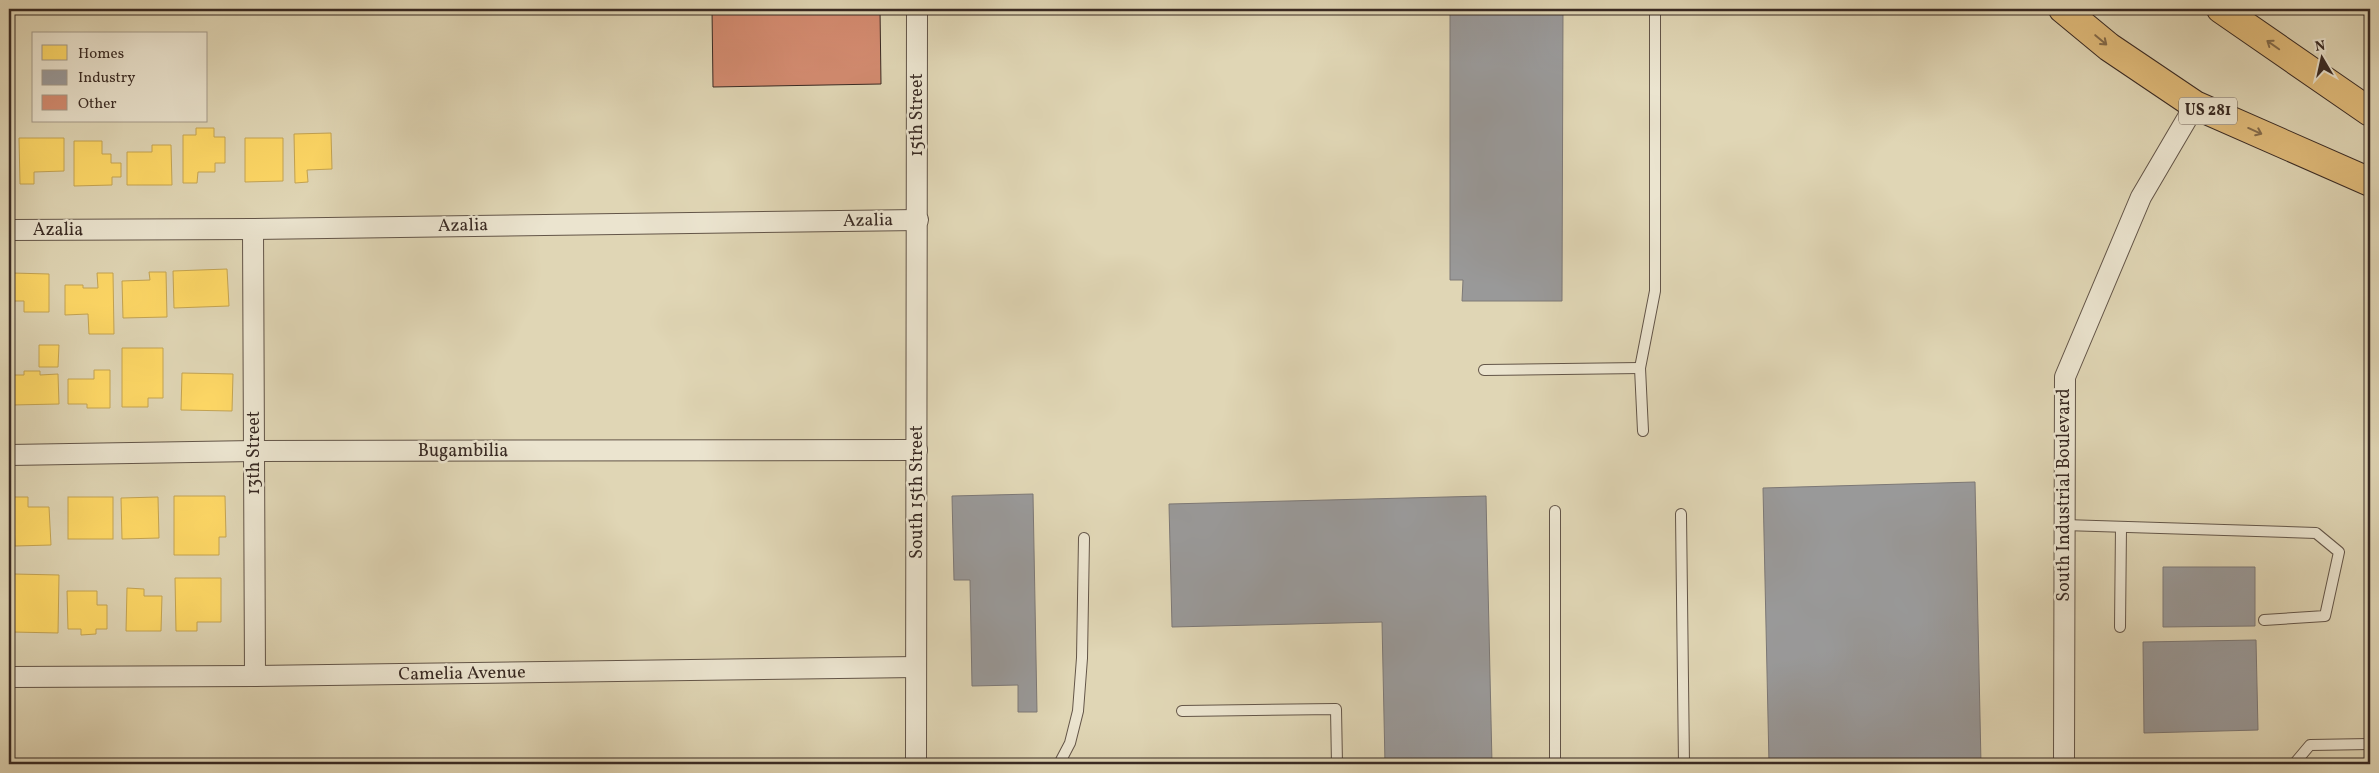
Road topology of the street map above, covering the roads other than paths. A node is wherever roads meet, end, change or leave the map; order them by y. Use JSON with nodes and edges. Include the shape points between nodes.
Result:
{"nodes":[{"id":1,"x":917,"y":9,"type":"edge"},
{"id":2,"x":1655,"y":9,"type":"edge"},
{"id":3,"x":2063,"y":9,"type":"edge"},
{"id":4,"x":2221,"y":9,"type":"edge"},
{"id":5,"x":2365,"y":9,"type":"edge"},
{"id":6,"x":2370,"y":12,"type":"edge"},
{"id":7,"x":2195,"y":105,"type":"junction"},
{"id":8,"x":2370,"y":112,"type":"edge"},
{"id":9,"x":2370,"y":182,"type":"edge"},
{"id":10,"x":918,"y":220,"type":"junction"},
{"id":11,"x":253,"y":229,"type":"junction"},
{"id":12,"x":9,"y":230,"type":"edge"},
{"id":13,"x":1640,"y":368,"type":"junction"},
{"id":14,"x":1484,"y":370,"type":"dead end"},
{"id":15,"x":1643,"y":431,"type":"dead end"},
{"id":16,"x":917,"y":450,"type":"junction"},
{"id":17,"x":254,"y":451,"type":"junction"},
{"id":18,"x":9,"y":455,"type":"edge"},
{"id":19,"x":1555,"y":511,"type":"dead end"},
{"id":20,"x":1681,"y":514,"type":"dead end"},
{"id":21,"x":2064,"y":525,"type":"junction"},
{"id":22,"x":2121,"y":527,"type":"junction"},
{"id":23,"x":1084,"y":538,"type":"dead end"},
{"id":24,"x":2264,"y":620,"type":"dead end"},
{"id":25,"x":2120,"y":627,"type":"dead end"},
{"id":26,"x":916,"y":668,"type":"junction"},
{"id":27,"x":254,"y":676,"type":"junction"},
{"id":28,"x":9,"y":677,"type":"edge"},
{"id":29,"x":1182,"y":711,"type":"dead end"},
{"id":30,"x":2370,"y":744,"type":"edge"},
{"id":31,"x":916,"y":764,"type":"edge"},
{"id":32,"x":1059,"y":764,"type":"edge"},
{"id":33,"x":1337,"y":764,"type":"edge"},
{"id":34,"x":1555,"y":764,"type":"edge"},
{"id":35,"x":1684,"y":764,"type":"edge"},
{"id":36,"x":2064,"y":764,"type":"edge"},
{"id":37,"x":2294,"y":764,"type":"edge"}],
"edges":[{"from":1,"to":10,"type":"street","name":"15th Street"},
{"from":2,"to":13,"type":"lane","via":[[1655,291]]},
{"from":3,"to":7,"type":"main road","number":"US 281","one_way":true,"via":[[2109,48]]},
{"from":8,"to":4,"type":"main road","one_way":true},
{"from":5,"to":6,"type":"lane"},
{"from":7,"to":9,"type":"main road","number":"US 281","one_way":true},
{"from":7,"to":21,"type":"street","name":"South Industrial Boulevard","via":[[2141,197],[2065,377]]},
{"from":10,"to":11,"type":"street","name":"Azalia"},
{"from":10,"to":16,"type":"street","name":"South 15th Street"},
{"from":11,"to":12,"type":"street","name":"Azalia"},
{"from":11,"to":17,"type":"street","name":"13th Street"},
{"from":13,"to":14,"type":"lane"},
{"from":13,"to":15,"type":"lane"},
{"from":16,"to":17,"type":"street","name":"Bugambilia"},
{"from":16,"to":26,"type":"street","name":"South 15th Street"},
{"from":17,"to":18,"type":"street","name":"Bugambilia"},
{"from":17,"to":27,"type":"street","name":"13th Street"},
{"from":19,"to":34,"type":"lane"},
{"from":20,"to":35,"type":"lane"},
{"from":21,"to":22,"type":"lane"},
{"from":21,"to":36,"type":"street","name":"South Industrial Boulevard"},
{"from":22,"to":24,"type":"lane","via":[[2316,533],[2339,552],[2325,616]]},
{"from":22,"to":25,"type":"lane"},
{"from":23,"to":32,"type":"lane","via":[[1078,712],[1070,743]]},
{"from":26,"to":27,"type":"street","name":"Camelia Avenue"},
{"from":26,"to":31,"type":"street","name":"South 15th Street"},
{"from":27,"to":28,"type":"street","name":"Camelia Avenue"},
{"from":29,"to":33,"type":"lane","via":[[1336,709]]},
{"from":30,"to":37,"type":"lane","via":[[2310,745]]}]}
